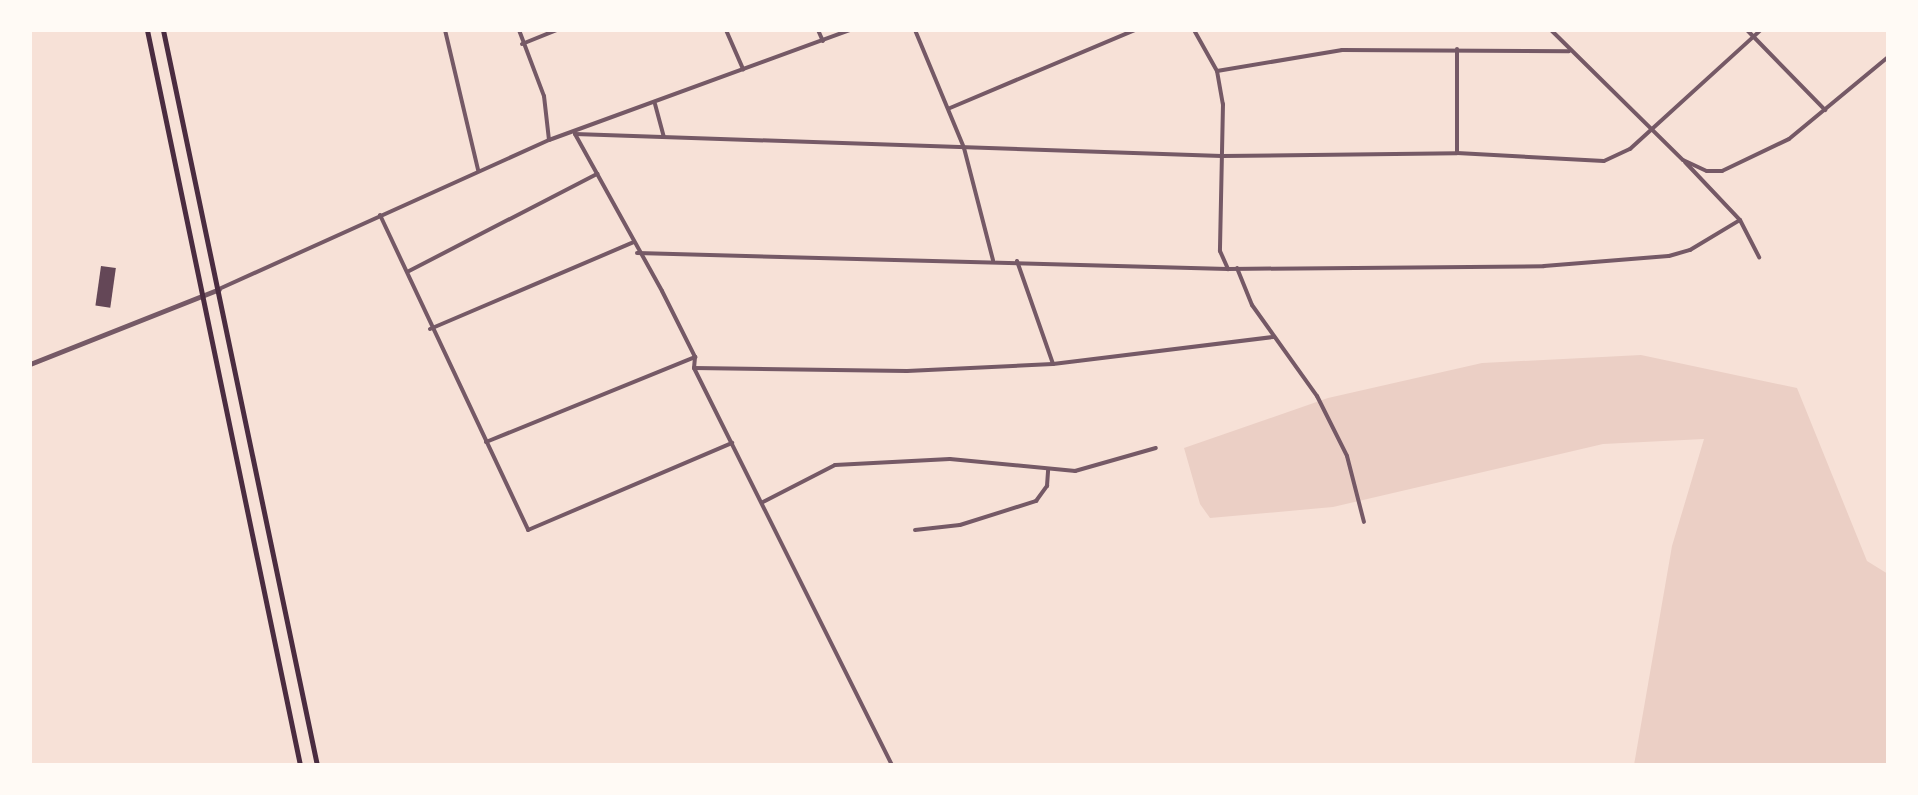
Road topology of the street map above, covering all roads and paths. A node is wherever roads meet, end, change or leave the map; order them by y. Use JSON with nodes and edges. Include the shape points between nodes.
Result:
{"nodes":[{"id":1,"x":147,"y":30,"type":"edge"},
{"id":2,"x":163,"y":30,"type":"edge"},
{"id":3,"x":445,"y":30,"type":"edge"},
{"id":4,"x":519,"y":30,"type":"edge"},
{"id":5,"x":556,"y":30,"type":"edge"},
{"id":6,"x":726,"y":30,"type":"edge"},
{"id":7,"x":818,"y":30,"type":"edge"},
{"id":8,"x":850,"y":30,"type":"edge"},
{"id":9,"x":915,"y":30,"type":"edge"},
{"id":10,"x":1135,"y":30,"type":"edge"},
{"id":11,"x":1194,"y":30,"type":"edge"},
{"id":12,"x":1551,"y":30,"type":"edge"},
{"id":13,"x":1747,"y":30,"type":"edge"},
{"id":14,"x":1761,"y":30,"type":"edge"},
{"id":15,"x":1753,"y":38,"type":"junction"},
{"id":16,"x":823,"y":41,"type":"junction"},
{"id":17,"x":522,"y":44,"type":"junction"},
{"id":18,"x":1457,"y":49,"type":"junction"},
{"id":19,"x":1570,"y":51,"type":"junction"},
{"id":20,"x":1888,"y":57,"type":"edge"},
{"id":21,"x":743,"y":69,"type":"junction"},
{"id":22,"x":1217,"y":71,"type":"junction"},
{"id":23,"x":655,"y":103,"type":"junction"},
{"id":24,"x":950,"y":108,"type":"junction"},
{"id":25,"x":1825,"y":110,"type":"junction"},
{"id":26,"x":1652,"y":130,"type":"junction"},
{"id":27,"x":575,"y":134,"type":"junction"},
{"id":28,"x":664,"y":137,"type":"junction"},
{"id":29,"x":549,"y":140,"type":"junction"},
{"id":30,"x":964,"y":148,"type":"junction"},
{"id":31,"x":1457,"y":153,"type":"junction"},
{"id":32,"x":1222,"y":156,"type":"junction"},
{"id":33,"x":1683,"y":160,"type":"junction"},
{"id":34,"x":478,"y":170,"type":"junction"},
{"id":35,"x":597,"y":174,"type":"junction"},
{"id":36,"x":380,"y":214,"type":"junction"},
{"id":37,"x":1740,"y":220,"type":"junction"},
{"id":38,"x":632,"y":243,"type":"junction"},
{"id":39,"x":637,"y":253,"type":"junction"},
{"id":40,"x":1759,"y":257,"type":"dead end"},
{"id":41,"x":993,"y":260,"type":"junction"},
{"id":42,"x":1017,"y":261,"type":"junction"},
{"id":43,"x":1237,"y":268,"type":"junction"},
{"id":44,"x":1228,"y":269,"type":"junction"},
{"id":45,"x":409,"y":271,"type":"junction"},
{"id":46,"x":219,"y":289,"type":"junction"},
{"id":47,"x":201,"y":295,"type":"junction"},
{"id":48,"x":430,"y":329,"type":"junction"},
{"id":49,"x":1273,"y":337,"type":"junction"},
{"id":50,"x":695,"y":357,"type":"junction"},
{"id":51,"x":30,"y":364,"type":"edge"},
{"id":52,"x":1053,"y":364,"type":"junction"},
{"id":53,"x":694,"y":368,"type":"junction"},
{"id":54,"x":486,"y":443,"type":"junction"},
{"id":55,"x":732,"y":443,"type":"junction"},
{"id":56,"x":1156,"y":448,"type":"dead end"},
{"id":57,"x":1048,"y":470,"type":"junction"},
{"id":58,"x":763,"y":502,"type":"junction"},
{"id":59,"x":1364,"y":522,"type":"dead end"},
{"id":60,"x":915,"y":530,"type":"dead end"},
{"id":61,"x":300,"y":765,"type":"edge"},
{"id":62,"x":317,"y":765,"type":"edge"},
{"id":63,"x":892,"y":765,"type":"edge"}],
"edges":[{"from":1,"to":47,"type":"main road"},
{"from":2,"to":46,"type":"main road"},
{"from":3,"to":34,"type":"street"},
{"from":4,"to":17,"type":"street"},
{"from":5,"to":17,"type":"street"},
{"from":6,"to":21,"type":"street"},
{"from":7,"to":16,"type":"street"},
{"from":8,"to":16,"type":"street"},
{"from":9,"to":24,"type":"street"},
{"from":10,"to":24,"type":"street"},
{"from":11,"to":22,"type":"street"},
{"from":12,"to":19,"type":"street"},
{"from":13,"to":15,"type":"street"},
{"from":14,"to":15,"type":"street"},
{"from":15,"to":25,"type":"street"},
{"from":15,"to":26,"type":"street"},
{"from":16,"to":21,"type":"street"},
{"from":17,"to":29,"type":"street","via":[[544,96]]},
{"from":18,"to":19,"type":"street"},
{"from":18,"to":22,"type":"street","via":[[1342,50]]},
{"from":18,"to":31,"type":"street"},
{"from":19,"to":26,"type":"street"},
{"from":20,"to":25,"type":"street"},
{"from":21,"to":23,"type":"street"},
{"from":22,"to":32,"type":"street"},
{"from":23,"to":27,"type":"street"},
{"from":23,"to":28,"type":"street"},
{"from":24,"to":30,"type":"street"},
{"from":25,"to":33,"type":"street","via":[[1789,139],[1722,171],[1707,171]]},
{"from":26,"to":31,"type":"street","via":[[1630,149],[1604,161]]},
{"from":26,"to":33,"type":"street"},
{"from":27,"to":28,"type":"street"},
{"from":27,"to":29,"type":"street"},
{"from":27,"to":35,"type":"street"},
{"from":28,"to":30,"type":"street"},
{"from":29,"to":34,"type":"street"},
{"from":30,"to":32,"type":"street"},
{"from":30,"to":41,"type":"street"},
{"from":31,"to":32,"type":"street"},
{"from":32,"to":44,"type":"street","via":[[1220,251]]},
{"from":33,"to":37,"type":"street"},
{"from":34,"to":36,"type":"street"},
{"from":35,"to":38,"type":"street"},
{"from":35,"to":45,"type":"street"},
{"from":36,"to":45,"type":"street"},
{"from":36,"to":46,"type":"street"},
{"from":37,"to":40,"type":"street"},
{"from":37,"to":43,"type":"street","via":[[1690,250],[1642,259],[1372,270]]},
{"from":38,"to":39,"type":"street"},
{"from":38,"to":48,"type":"street"},
{"from":39,"to":41,"type":"street"},
{"from":39,"to":50,"type":"street"},
{"from":41,"to":42,"type":"street"},
{"from":42,"to":44,"type":"street"},
{"from":42,"to":52,"type":"street"},
{"from":43,"to":44,"type":"street"},
{"from":43,"to":49,"type":"street"},
{"from":45,"to":48,"type":"street"},
{"from":46,"to":47,"type":"street"},
{"from":46,"to":62,"type":"main road"},
{"from":47,"to":51,"type":"street"},
{"from":47,"to":61,"type":"main road"},
{"from":48,"to":54,"type":"street"},
{"from":49,"to":52,"type":"street"},
{"from":49,"to":59,"type":"street","via":[[1317,396],[1347,456]]},
{"from":50,"to":53,"type":"street"},
{"from":50,"to":54,"type":"street"},
{"from":52,"to":53,"type":"street","via":[[907,371]]},
{"from":53,"to":55,"type":"street"},
{"from":54,"to":55,"type":"street","via":[[528,530]]},
{"from":55,"to":58,"type":"street"},
{"from":56,"to":57,"type":"street","via":[[1075,471]]},
{"from":57,"to":58,"type":"street","via":[[1037,464],[950,459],[835,465]]},
{"from":57,"to":60,"type":"street","via":[[1047,486],[1036,501],[960,525]]},
{"from":58,"to":63,"type":"street"}]}
